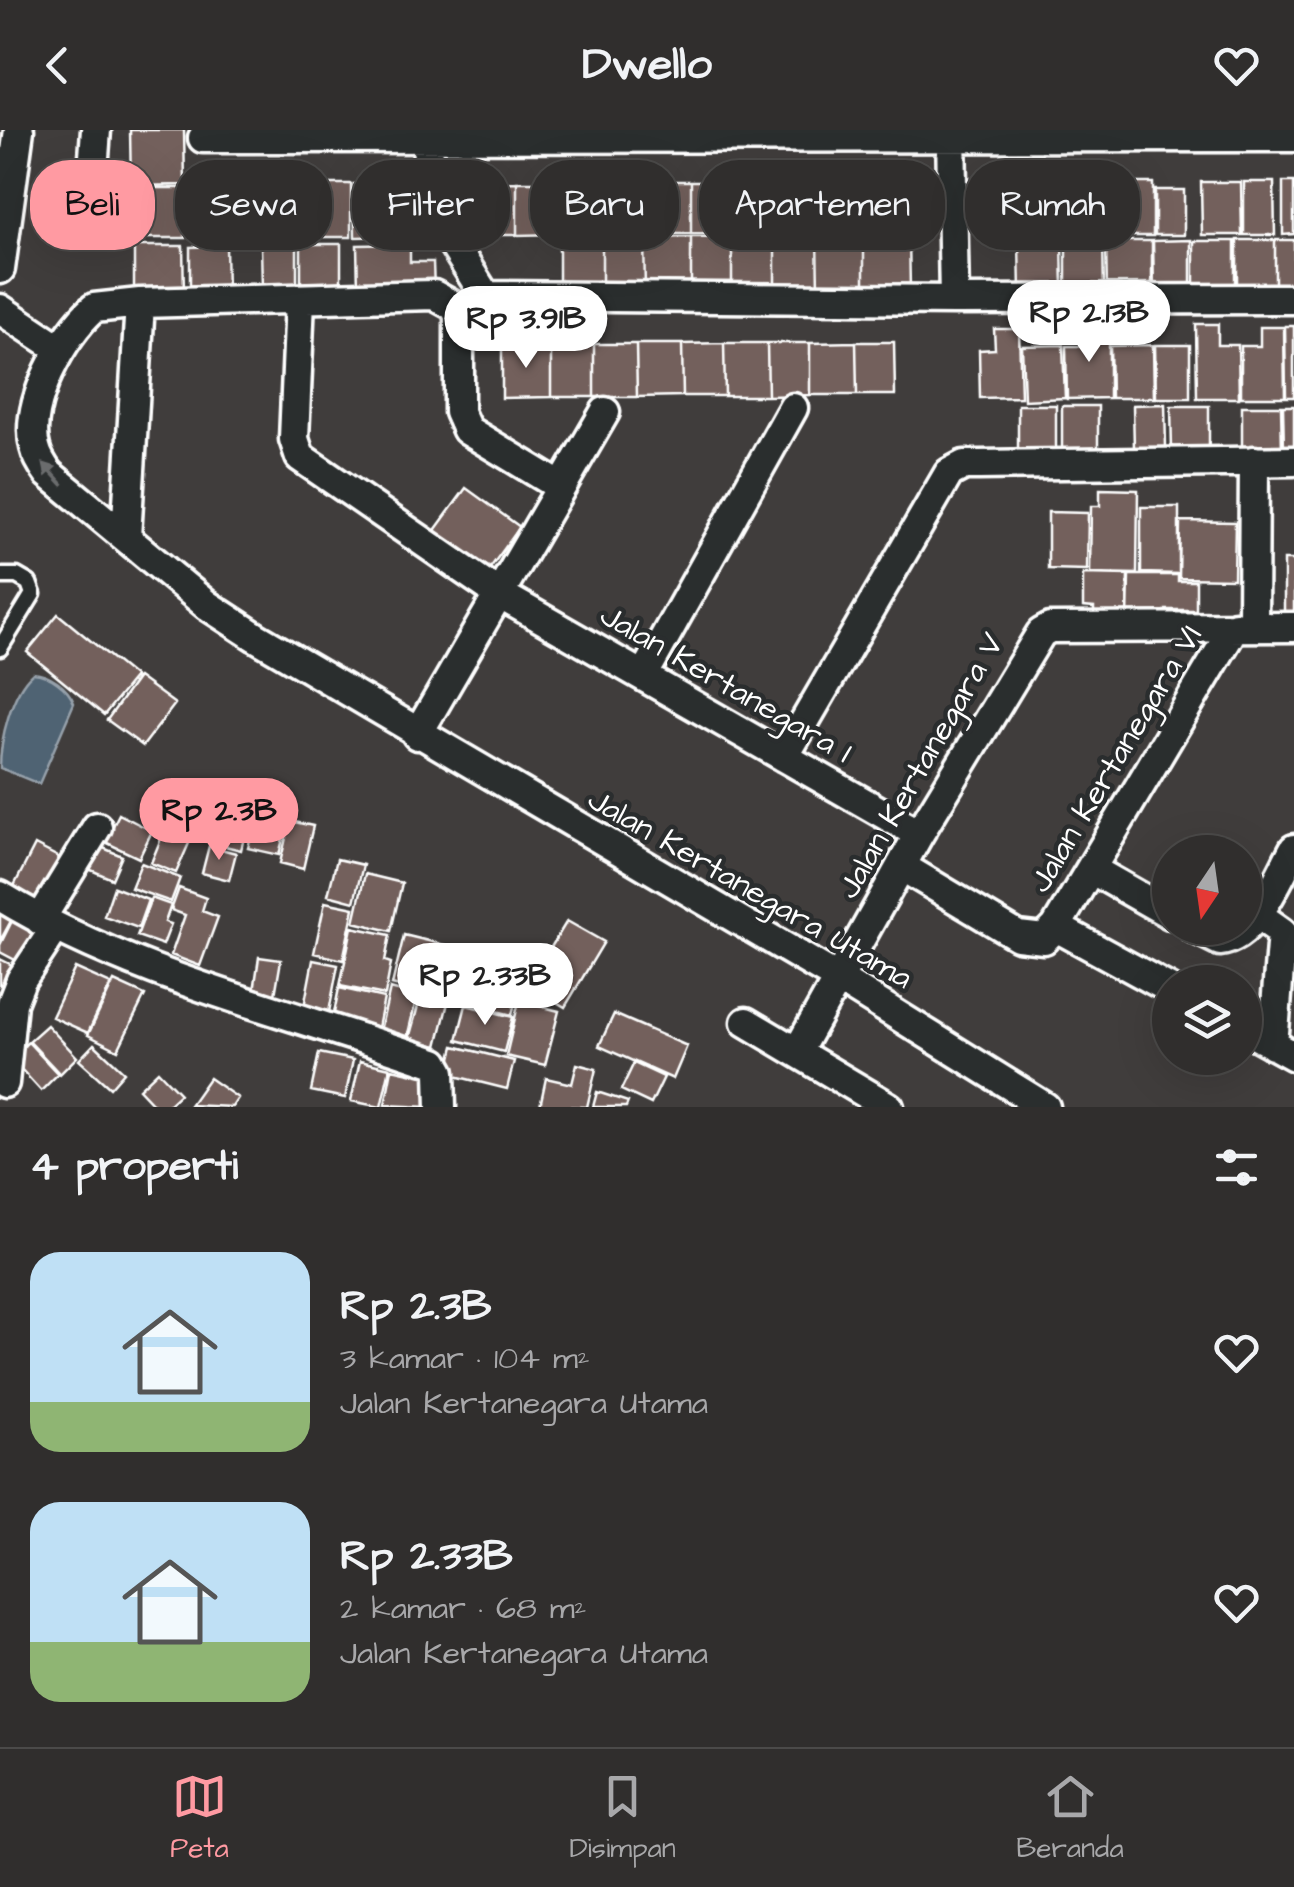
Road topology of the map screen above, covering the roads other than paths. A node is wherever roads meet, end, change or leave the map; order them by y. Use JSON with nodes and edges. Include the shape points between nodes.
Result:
{"nodes":[{"id":1,"x":19,"y":130,"type":"edge"},
{"id":2,"x":96,"y":130,"type":"edge"},
{"id":3,"x":262,"y":134,"type":"edge"},
{"id":4,"x":426,"y":134,"type":"edge"},
{"id":5,"x":713,"y":134,"type":"edge"},
{"id":6,"x":783,"y":134,"type":"edge"},
{"id":7,"x":951,"y":134,"type":"edge"},
{"id":8,"x":203,"y":138,"type":"dead end"},
{"id":9,"x":1294,"y":138,"type":"edge"},
{"id":10,"x":94,"y":160,"type":"edge"},
{"id":11,"x":0,"y":269,"type":"edge"},
{"id":12,"x":300,"y":300,"type":"junction"},
{"id":13,"x":954,"y":300,"type":"junction"},
{"id":14,"x":1294,"y":300,"type":"edge"},
{"id":15,"x":140,"y":304,"type":"junction"},
{"id":16,"x":0,"y":309,"type":"edge"},
{"id":17,"x":0,"y":332,"type":"edge"},
{"id":18,"x":55,"y":356,"type":"junction"},
{"id":19,"x":793,"y":408,"type":"dead end"},
{"id":20,"x":604,"y":412,"type":"dead end"},
{"id":21,"x":1254,"y":461,"type":"junction"},
{"id":22,"x":1294,"y":461,"type":"edge"},
{"id":23,"x":562,"y":487,"type":"junction"},
{"id":24,"x":126,"y":537,"type":"junction"},
{"id":25,"x":0,"y":576,"type":"edge"},
{"id":26,"x":499,"y":594,"type":"junction"},
{"id":27,"x":1244,"y":627,"type":"junction"},
{"id":28,"x":1294,"y":628,"type":"edge"},
{"id":29,"x":0,"y":648,"type":"edge"},
{"id":30,"x":643,"y":676,"type":"junction"},
{"id":31,"x":418,"y":735,"type":"junction"},
{"id":32,"x":784,"y":757,"type":"junction"},
{"id":33,"x":97,"y":826,"type":"dead end"},
{"id":34,"x":919,"y":834,"type":"junction"},
{"id":35,"x":1294,"y":849,"type":"edge"},
{"id":36,"x":901,"y":866,"type":"junction"},
{"id":37,"x":1091,"y":870,"type":"junction"},
{"id":38,"x":0,"y":896,"type":"edge"},
{"id":39,"x":1152,"y":904,"type":"edge"},
{"id":40,"x":1262,"y":908,"type":"edge"},
{"id":41,"x":1262,"y":917,"type":"edge"},
{"id":42,"x":48,"y":924,"type":"junction"},
{"id":43,"x":1056,"y":927,"type":"junction"},
{"id":44,"x":1288,"y":932,"type":"edge"},
{"id":45,"x":1152,"y":979,"type":"edge"},
{"id":46,"x":839,"y":980,"type":"junction"},
{"id":47,"x":746,"y":1022,"type":"dead end"},
{"id":48,"x":1283,"y":1050,"type":"edge"},
{"id":49,"x":797,"y":1052,"type":"junction"},
{"id":50,"x":4,"y":1083,"type":"dead end"},
{"id":51,"x":442,"y":1107,"type":"edge"},
{"id":52,"x":889,"y":1107,"type":"edge"},
{"id":53,"x":1045,"y":1107,"type":"edge"}],
"edges":[{"from":1,"to":11,"type":"street"},
{"from":2,"to":10,"type":"street"},
{"from":3,"to":4,"type":"street"},
{"from":3,"to":8,"type":"street"},
{"from":4,"to":5,"type":"street"},
{"from":4,"to":13,"type":"street","via":[[436,217],[489,296]]},
{"from":5,"to":6,"type":"street"},
{"from":6,"to":7,"type":"street"},
{"from":7,"to":9,"type":"street"},
{"from":7,"to":13,"type":"street"},
{"from":12,"to":15,"type":"street"},
{"from":12,"to":23,"type":"street","via":[[444,298],[458,315],[459,412],[466,430]]},
{"from":12,"to":26,"type":"street","name":"Jalan Kertanegara I","via":[[294,439],[300,457]]},
{"from":13,"to":14,"type":"street"},
{"from":15,"to":18,"type":"street","name":"Jalan Kertanegara Utama","via":[[94,308]]},
{"from":15,"to":24,"type":"street"},
{"from":16,"to":18,"type":"street"},
{"from":17,"to":18,"type":"street"},
{"from":24,"to":18,"type":"street","name":"Jalan Kertanegara Utama","one_way":true,"via":[[49,474],[34,445],[33,423]]},
{"from":19,"to":30,"type":"street"},
{"from":20,"to":23,"type":"street"},
{"from":21,"to":22,"type":"street"},
{"from":21,"to":27,"type":"street"},
{"from":21,"to":32,"type":"street","via":[[964,465],[948,472]]},
{"from":23,"to":26,"type":"street"},
{"from":24,"to":31,"type":"street","name":"Jalan Kertanegara Utama","via":[[208,605]]},
{"from":25,"to":29,"type":"lane","via":[[17,576],[33,594]]},
{"from":26,"to":30,"type":"street","name":"Jalan Kertanegara I"},
{"from":26,"to":31,"type":"street"},
{"from":27,"to":28,"type":"street","name":"Jalan Kertanegara V"},
{"from":27,"to":34,"type":"street","name":"Jalan Kertanegara V","via":[[1040,633]]},
{"from":27,"to":37,"type":"street","name":"Jalan Kertanegara VI"},
{"from":30,"to":32,"type":"street","name":"Jalan Kertanegara I"},
{"from":31,"to":46,"type":"street","name":"Jalan Kertanegara Utama"},
{"from":32,"to":34,"type":"street","name":"Jalan Kertanegara I"},
{"from":33,"to":42,"type":"street"},
{"from":34,"to":36,"type":"street","name":"Jalan Kertanegara V"},
{"from":35,"to":40,"type":"street"},
{"from":36,"to":43,"type":"street","name":"Jalan Kertanegara VI","via":[[1018,936],[1044,939]]},
{"from":36,"to":46,"type":"street","name":"Jalan Kertanegara V"},
{"from":37,"to":39,"type":"street"},
{"from":37,"to":43,"type":"street","name":"Jalan Kertanegara VI"},
{"from":38,"to":42,"type":"street"},
{"from":41,"to":44,"type":"street"},
{"from":42,"to":50,"type":"street","via":[[12,1002]]},
{"from":42,"to":51,"type":"street","via":[[211,990],[436,1064]]},
{"from":43,"to":45,"type":"street"},
{"from":44,"to":48,"type":"street"},
{"from":46,"to":49,"type":"street","name":"Jalan Kertanegara V"},
{"from":46,"to":53,"type":"street","name":"Jalan Kertanegara Utama"},
{"from":47,"to":49,"type":"street"},
{"from":49,"to":52,"type":"street"}]}
